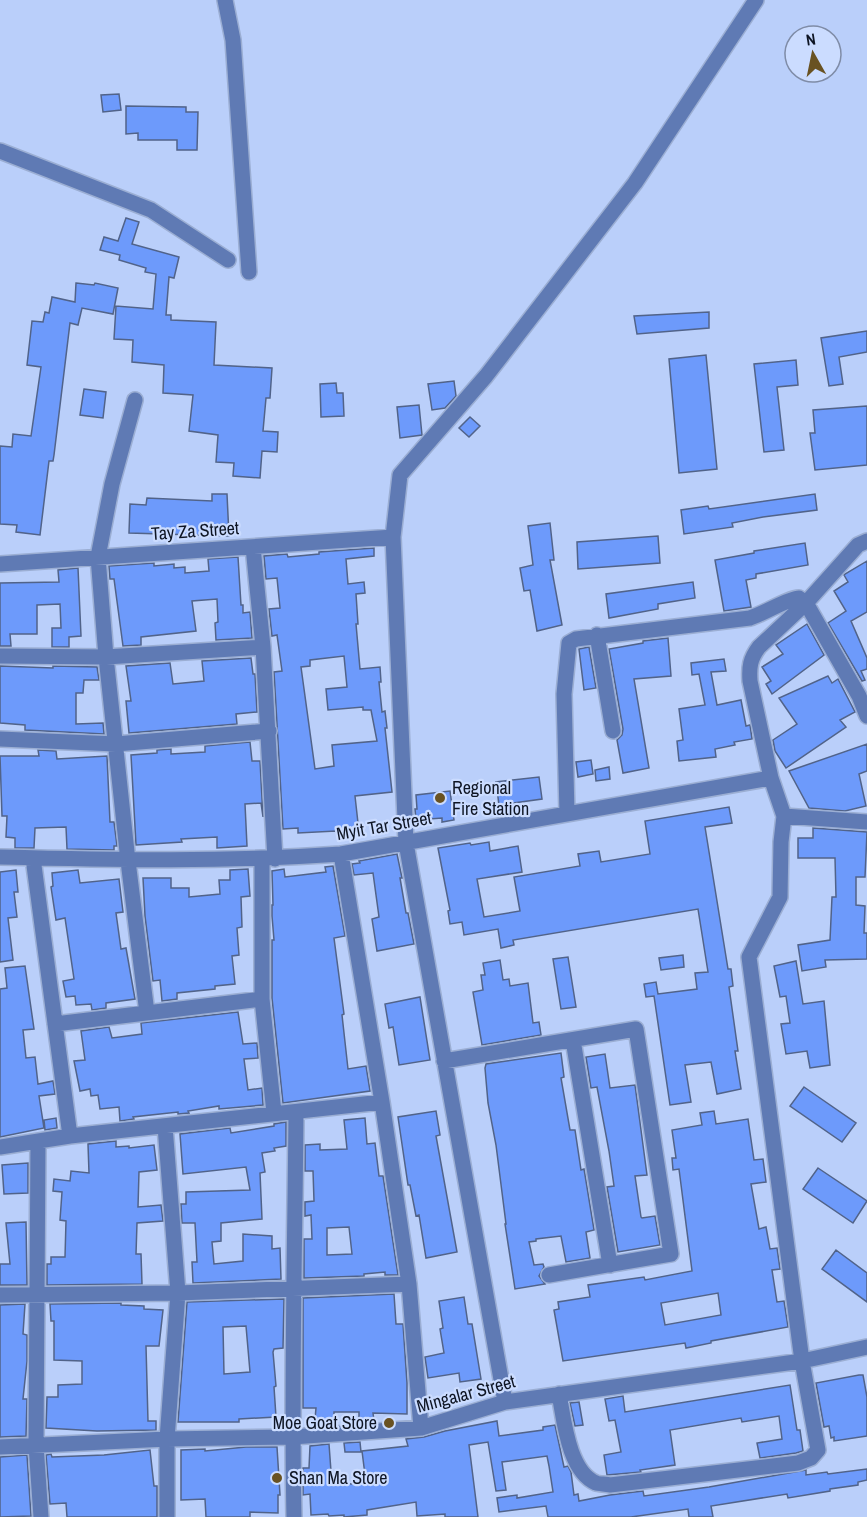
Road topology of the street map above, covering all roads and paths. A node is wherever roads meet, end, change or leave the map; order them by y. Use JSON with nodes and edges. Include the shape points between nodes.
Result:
{"nodes":[{"id":1,"x":225,"y":0,"type":"edge"},
{"id":2,"x":756,"y":0,"type":"edge"},
{"id":3,"x":0,"y":152,"type":"edge"},
{"id":4,"x":228,"y":260,"type":"dead end"},
{"id":5,"x":249,"y":273,"type":"dead end"},
{"id":6,"x":135,"y":400,"type":"dead end"},
{"id":7,"x":393,"y":537,"type":"junction"},
{"id":8,"x":867,"y":541,"type":"edge"},
{"id":9,"x":253,"y":547,"type":"junction"},
{"id":10,"x":98,"y":558,"type":"junction"},
{"id":11,"x":0,"y":564,"type":"edge"},
{"id":12,"x":806,"y":603,"type":"junction"},
{"id":13,"x":597,"y":635,"type":"junction"},
{"id":14,"x":263,"y":647,"type":"junction"},
{"id":15,"x":0,"y":656,"type":"edge"},
{"id":16,"x":106,"y":657,"type":"junction"},
{"id":17,"x":867,"y":716,"type":"edge"},
{"id":18,"x":269,"y":731,"type":"junction"},
{"id":19,"x":613,"y":731,"type":"dead end"},
{"id":20,"x":0,"y":739,"type":"edge"},
{"id":21,"x":116,"y":744,"type":"junction"},
{"id":22,"x":771,"y":778,"type":"junction"},
{"id":23,"x":567,"y":813,"type":"junction"},
{"id":24,"x":784,"y":816,"type":"junction"},
{"id":25,"x":867,"y":822,"type":"edge"},
{"id":26,"x":406,"y":843,"type":"junction"},
{"id":27,"x":341,"y":854,"type":"junction"},
{"id":28,"x":0,"y":857,"type":"edge"},
{"id":29,"x":33,"y":858,"type":"junction"},
{"id":30,"x":269,"y":859,"type":"junction"},
{"id":31,"x":128,"y":861,"type":"junction"},
{"id":32,"x":262,"y":999,"type":"junction"},
{"id":33,"x":147,"y":1013,"type":"junction"},
{"id":34,"x":55,"y":1024,"type":"junction"},
{"id":35,"x":573,"y":1040,"type":"junction"},
{"id":36,"x":444,"y":1061,"type":"junction"},
{"id":37,"x":382,"y":1102,"type":"junction"},
{"id":38,"x":296,"y":1112,"type":"junction"},
{"id":39,"x":274,"y":1113,"type":"junction"},
{"id":40,"x":165,"y":1125,"type":"junction"},
{"id":41,"x":70,"y":1136,"type":"junction"},
{"id":42,"x":38,"y":1141,"type":"junction"},
{"id":43,"x":0,"y":1148,"type":"edge"},
{"id":44,"x":610,"y":1265,"type":"junction"},
{"id":45,"x":549,"y":1275,"type":"dead end"},
{"id":46,"x":409,"y":1284,"type":"junction"},
{"id":47,"x":295,"y":1287,"type":"junction"},
{"id":48,"x":178,"y":1293,"type":"junction"},
{"id":49,"x":37,"y":1294,"type":"junction"},
{"id":50,"x":0,"y":1295,"type":"edge"},
{"id":51,"x":867,"y":1347,"type":"edge"},
{"id":52,"x":802,"y":1361,"type":"junction"},
{"id":53,"x":559,"y":1394,"type":"junction"},
{"id":54,"x":505,"y":1402,"type":"junction"},
{"id":55,"x":421,"y":1428,"type":"junction"},
{"id":56,"x":292,"y":1437,"type":"junction"},
{"id":57,"x":167,"y":1439,"type":"junction"},
{"id":58,"x":36,"y":1445,"type":"junction"},
{"id":59,"x":0,"y":1447,"type":"edge"},
{"id":60,"x":41,"y":1517,"type":"edge"},
{"id":61,"x":167,"y":1517,"type":"edge"},
{"id":62,"x":294,"y":1517,"type":"edge"}],
"edges":[{"from":1,"to":5,"type":"street","via":[[233,40]]},
{"from":2,"to":7,"type":"street","via":[[635,183],[486,376],[400,475]]},
{"from":3,"to":4,"type":"street","via":[[151,210]]},
{"from":6,"to":10,"type":"street","via":[[112,484]]},
{"from":7,"to":9,"type":"street","name":"Tay Za Street"},
{"from":7,"to":26,"type":"street"},
{"from":8,"to":12,"type":"street","via":[[858,545]]},
{"from":9,"to":10,"type":"street","name":"Tay Za Street"},
{"from":9,"to":14,"type":"street"},
{"from":10,"to":11,"type":"street","name":"Tay Za Street"},
{"from":10,"to":16,"type":"street"},
{"from":12,"to":13,"type":"street","via":[[795,598],[750,618]]},
{"from":12,"to":17,"type":"street"},
{"from":12,"to":22,"type":"street","via":[[759,648],[748,666]]},
{"from":13,"to":19,"type":"street"},
{"from":13,"to":23,"type":"street","via":[[569,643],[564,739]]},
{"from":14,"to":16,"type":"street"},
{"from":14,"to":18,"type":"street"},
{"from":15,"to":16,"type":"street"},
{"from":16,"to":21,"type":"street"},
{"from":18,"to":21,"type":"street"},
{"from":18,"to":30,"type":"street"},
{"from":20,"to":21,"type":"street"},
{"from":21,"to":31,"type":"street"},
{"from":22,"to":23,"type":"street","name":"Myit Tar Street"},
{"from":22,"to":24,"type":"street"},
{"from":23,"to":26,"type":"street","name":"Myit Tar Street"},
{"from":24,"to":25,"type":"street"},
{"from":24,"to":52,"type":"street","via":[[780,897],[749,957]]},
{"from":26,"to":27,"type":"street","name":"Myit Tar Street"},
{"from":26,"to":36,"type":"street"},
{"from":27,"to":30,"type":"street","name":"Myit Tar Street"},
{"from":27,"to":37,"type":"street"},
{"from":28,"to":29,"type":"street","name":"Myit Tar Street"},
{"from":29,"to":31,"type":"street","name":"Myit Tar Street"},
{"from":29,"to":34,"type":"street"},
{"from":30,"to":31,"type":"street","name":"Myit Tar Street"},
{"from":30,"to":32,"type":"street"},
{"from":31,"to":33,"type":"street"},
{"from":32,"to":33,"type":"street"},
{"from":32,"to":39,"type":"street"},
{"from":33,"to":34,"type":"street"},
{"from":34,"to":41,"type":"street"},
{"from":35,"to":36,"type":"street"},
{"from":35,"to":44,"type":"street"},
{"from":35,"to":44,"type":"street","via":[[636,1029],[671,1254]]},
{"from":36,"to":54,"type":"street"},
{"from":37,"to":38,"type":"street"},
{"from":37,"to":46,"type":"street"},
{"from":38,"to":39,"type":"street"},
{"from":38,"to":47,"type":"street"},
{"from":39,"to":40,"type":"street"},
{"from":40,"to":41,"type":"street"},
{"from":40,"to":48,"type":"street"},
{"from":41,"to":42,"type":"street"},
{"from":42,"to":43,"type":"street"},
{"from":42,"to":49,"type":"street"},
{"from":44,"to":45,"type":"street"},
{"from":46,"to":47,"type":"street"},
{"from":46,"to":55,"type":"street"},
{"from":47,"to":48,"type":"street"},
{"from":47,"to":56,"type":"street"},
{"from":48,"to":49,"type":"street"},
{"from":48,"to":57,"type":"street"},
{"from":49,"to":50,"type":"street"},
{"from":49,"to":58,"type":"street"},
{"from":51,"to":52,"type":"street","name":"Mingalar Street"},
{"from":52,"to":53,"type":"street","name":"Mingalar Street"},
{"from":52,"to":53,"type":"street","via":[[818,1450],[798,1463],[610,1485],[595,1483],[579,1469],[571,1452]]},
{"from":53,"to":54,"type":"street","name":"Mingalar Street"},
{"from":54,"to":55,"type":"street","name":"Mingalar Street"},
{"from":55,"to":56,"type":"street","name":"Mingalar Street"},
{"from":56,"to":57,"type":"street","name":"Mingalar Street"},
{"from":56,"to":62,"type":"street"},
{"from":57,"to":58,"type":"street","name":"Mingalar Street"},
{"from":57,"to":61,"type":"street"},
{"from":58,"to":59,"type":"street","name":"Mingalar Street"},
{"from":58,"to":60,"type":"street"}]}
